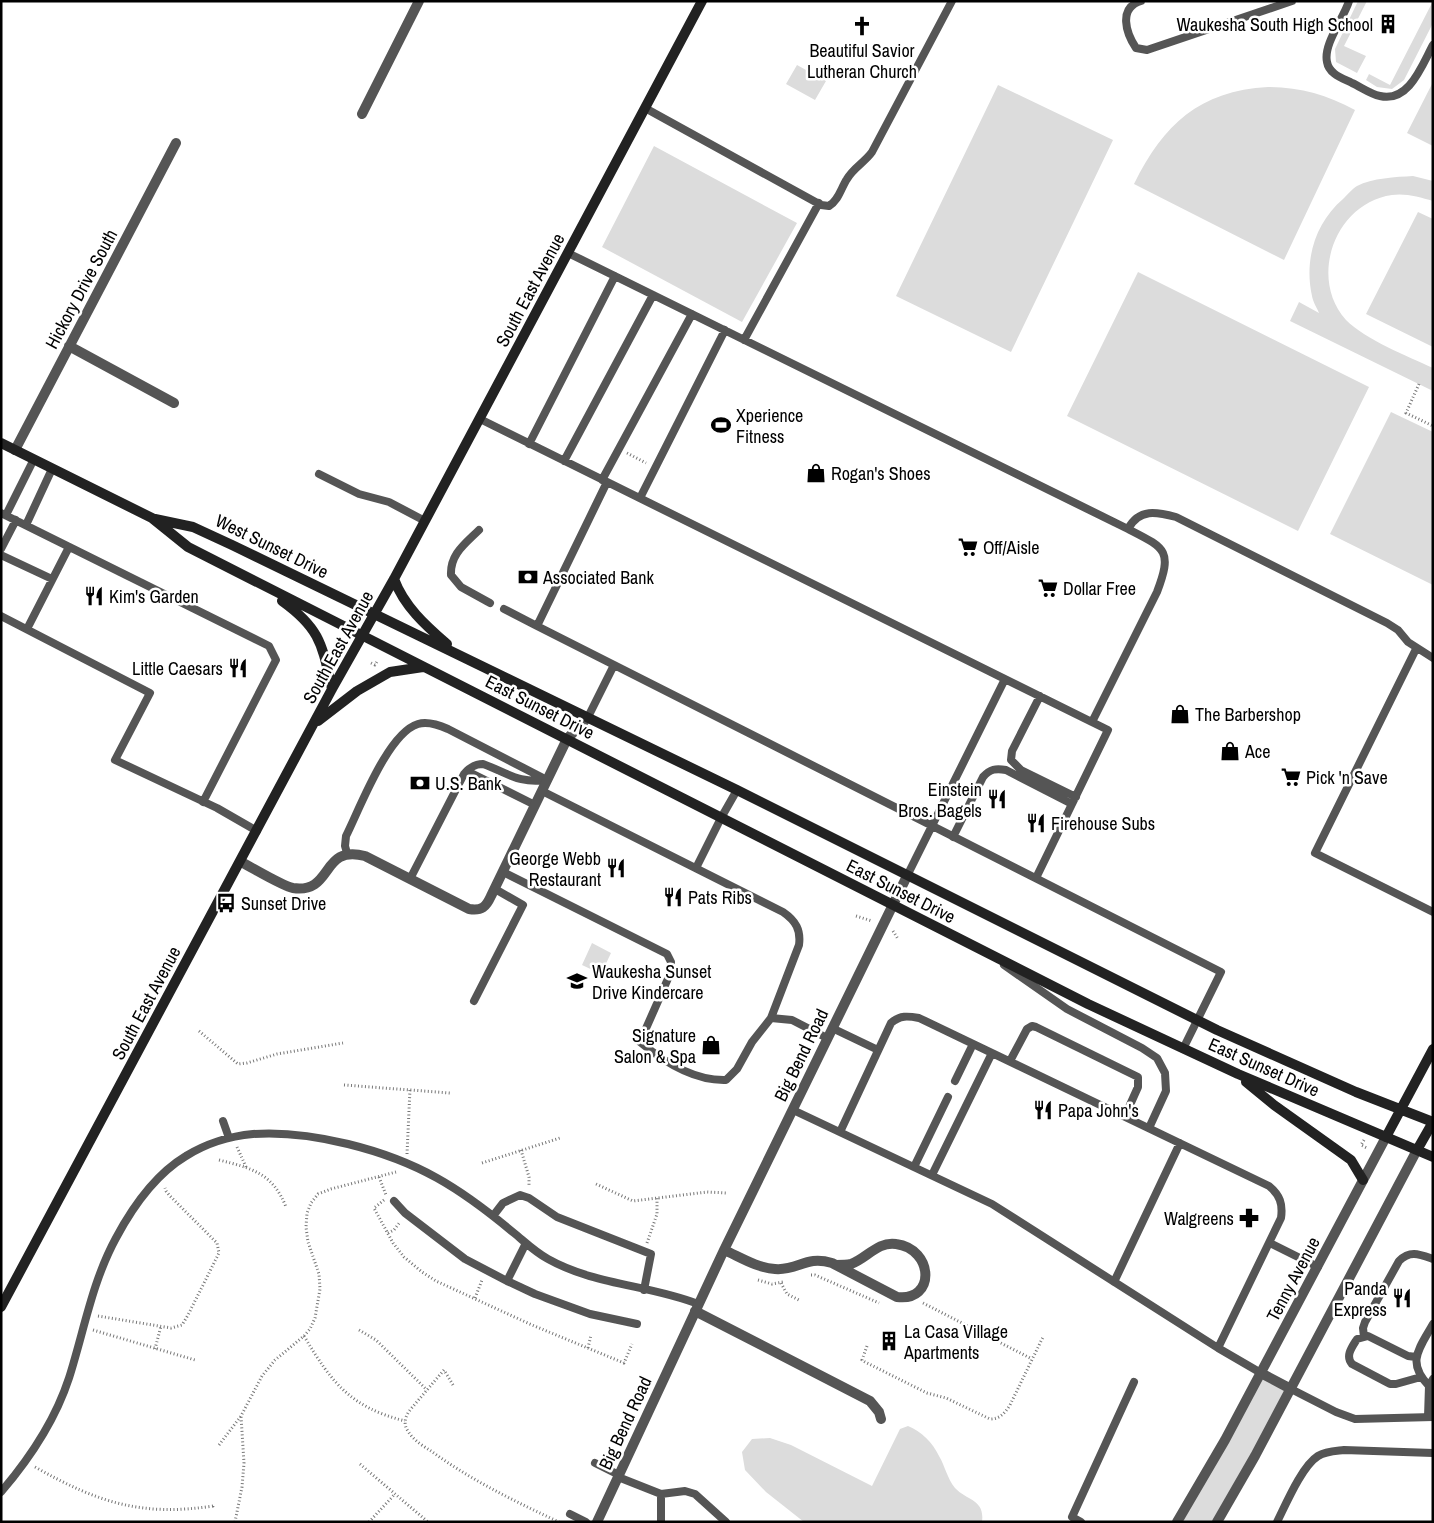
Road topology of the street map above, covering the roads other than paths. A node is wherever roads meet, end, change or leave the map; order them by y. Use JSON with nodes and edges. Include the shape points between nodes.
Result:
{"nodes":[{"id":1,"x":418,"y":1,"type":"edge"},
{"id":2,"x":702,"y":1,"type":"edge"},
{"id":3,"x":952,"y":1,"type":"edge"},
{"id":4,"x":1141,"y":1,"type":"edge"},
{"id":5,"x":1292,"y":1,"type":"edge"},
{"id":6,"x":1349,"y":1,"type":"edge"},
{"id":7,"x":1433,"y":45,"type":"edge"},
{"id":8,"x":645,"y":108,"type":"junction"},
{"id":9,"x":362,"y":114,"type":"dead end"},
{"id":10,"x":176,"y":143,"type":"dead end"},
{"id":11,"x":820,"y":203,"type":"junction"},
{"id":12,"x":568,"y":253,"type":"junction"},
{"id":13,"x":615,"y":276,"type":"junction"},
{"id":14,"x":653,"y":295,"type":"junction"},
{"id":15,"x":692,"y":314,"type":"junction"},
{"id":16,"x":725,"y":330,"type":"junction"},
{"id":17,"x":744,"y":340,"type":"junction"},
{"id":18,"x":69,"y":346,"type":"junction"},
{"id":19,"x":174,"y":403,"type":"dead end"},
{"id":20,"x":480,"y":419,"type":"junction"},
{"id":21,"x":1,"y":443,"type":"edge"},
{"id":22,"x":529,"y":444,"type":"junction"},
{"id":23,"x":15,"y":450,"type":"junction"},
{"id":24,"x":34,"y":459,"type":"junction"},
{"id":25,"x":564,"y":461,"type":"junction"},
{"id":26,"x":52,"y":469,"type":"junction"},
{"id":27,"x":319,"y":474,"type":"dead end"},
{"id":28,"x":605,"y":481,"type":"junction"},
{"id":29,"x":640,"y":498,"type":"junction"},
{"id":30,"x":4,"y":514,"type":"edge"},
{"id":31,"x":152,"y":518,"type":"junction"},
{"id":32,"x":16,"y":520,"type":"junction"},
{"id":33,"x":425,"y":521,"type":"junction"},
{"id":34,"x":26,"y":525,"type":"junction"},
{"id":35,"x":1128,"y":529,"type":"junction"},
{"id":36,"x":479,"y":530,"type":"dead end"},
{"id":37,"x":69,"y":547,"type":"junction"},
{"id":38,"x":1,"y":549,"type":"edge"},
{"id":39,"x":1,"y":555,"type":"edge"},
{"id":40,"x":52,"y":579,"type":"junction"},
{"id":41,"x":394,"y":579,"type":"junction"},
{"id":42,"x":255,"y":581,"type":"junction"},
{"id":43,"x":490,"y":602,"type":"dead end"},
{"id":44,"x":504,"y":610,"type":"dead end"},
{"id":45,"x":375,"y":614,"type":"junction"},
{"id":46,"x":1,"y":616,"type":"edge"},
{"id":47,"x":537,"y":626,"type":"junction"},
{"id":48,"x":27,"y":629,"type":"junction"},
{"id":49,"x":362,"y":636,"type":"junction"},
{"id":50,"x":1416,"y":649,"type":"junction"},
{"id":51,"x":455,"y":652,"type":"junction"},
{"id":52,"x":1433,"y":658,"type":"edge"},
{"id":53,"x":614,"y":665,"type":"junction"},
{"id":54,"x":423,"y":667,"type":"junction"},
{"id":55,"x":1005,"y":679,"type":"junction"},
{"id":56,"x":332,"y":689,"type":"junction"},
{"id":57,"x":1040,"y":696,"type":"junction"},
{"id":58,"x":588,"y":717,"type":"junction"},
{"id":59,"x":1092,"y":722,"type":"junction"},
{"id":60,"x":315,"y":723,"type":"junction"},
{"id":61,"x":567,"y":739,"type":"junction"},
{"id":62,"x":467,"y":771,"type":"junction"},
{"id":63,"x":547,"y":780,"type":"junction"},
{"id":64,"x":737,"y":790,"type":"junction"},
{"id":65,"x":542,"y":791,"type":"junction"},
{"id":66,"x":1074,"y":800,"type":"junction"},
{"id":67,"x":203,"y":802,"type":"junction"},
{"id":68,"x":535,"y":805,"type":"junction"},
{"id":69,"x":721,"y":818,"type":"junction"},
{"id":70,"x":933,"y":827,"type":"junction"},
{"id":71,"x":258,"y":831,"type":"junction"},
{"id":72,"x":953,"y":837,"type":"junction"},
{"id":73,"x":347,"y":853,"type":"junction"},
{"id":74,"x":241,"y":862,"type":"junction"},
{"id":75,"x":696,"y":868,"type":"junction"},
{"id":76,"x":503,"y":872,"type":"junction"},
{"id":77,"x":908,"y":874,"type":"junction"},
{"id":78,"x":1036,"y":878,"type":"junction"},
{"id":79,"x":410,"y":879,"type":"junction"},
{"id":80,"x":495,"y":889,"type":"junction"},
{"id":81,"x":893,"y":905,"type":"junction"},
{"id":82,"x":1433,"y":912,"type":"edge"},
{"id":83,"x":988,"y":954,"type":"junction"},
{"id":84,"x":474,"y":1001,"type":"dead end"},
{"id":85,"x":771,"y":1018,"type":"junction"},
{"id":86,"x":1197,"y":1020,"type":"junction"},
{"id":87,"x":832,"y":1028,"type":"junction"},
{"id":88,"x":827,"y":1038,"type":"junction"},
{"id":89,"x":973,"y":1044,"type":"junction"},
{"id":90,"x":1183,"y":1049,"type":"junction"},
{"id":91,"x":1433,"y":1049,"type":"edge"},
{"id":92,"x":878,"y":1050,"type":"junction"},
{"id":93,"x":992,"y":1053,"type":"junction"},
{"id":94,"x":1010,"y":1061,"type":"junction"},
{"id":95,"x":1238,"y":1074,"type":"junction"},
{"id":96,"x":955,"y":1081,"type":"dead end"},
{"id":97,"x":948,"y":1097,"type":"dead end"},
{"id":98,"x":1401,"y":1109,"type":"junction"},
{"id":99,"x":792,"y":1110,"type":"junction"},
{"id":100,"x":1125,"y":1116,"type":"junction"},
{"id":101,"x":223,"y":1121,"type":"dead end"},
{"id":102,"x":1433,"y":1122,"type":"edge"},
{"id":103,"x":1150,"y":1128,"type":"junction"},
{"id":104,"x":840,"y":1132,"type":"junction"},
{"id":105,"x":1386,"y":1137,"type":"junction"},
{"id":106,"x":229,"y":1138,"type":"junction"},
{"id":107,"x":1180,"y":1143,"type":"junction"},
{"id":108,"x":1417,"y":1150,"type":"junction"},
{"id":109,"x":1433,"y":1157,"type":"edge"},
{"id":110,"x":914,"y":1167,"type":"junction"},
{"id":111,"x":932,"y":1175,"type":"junction"},
{"id":112,"x":1363,"y":1180,"type":"junction"},
{"id":113,"x":394,"y":1201,"type":"dead end"},
{"id":114,"x":493,"y":1216,"type":"junction"},
{"id":115,"x":526,"y":1243,"type":"junction"},
{"id":116,"x":1270,"y":1243,"type":"junction"},
{"id":117,"x":724,"y":1250,"type":"junction"},
{"id":118,"x":1433,"y":1259,"type":"edge"},
{"id":119,"x":836,"y":1265,"type":"junction"},
{"id":120,"x":1318,"y":1267,"type":"junction"},
{"id":121,"x":507,"y":1281,"type":"junction"},
{"id":122,"x":1114,"y":1282,"type":"junction"},
{"id":123,"x":644,"y":1290,"type":"junction"},
{"id":124,"x":1,"y":1307,"type":"edge"},
{"id":125,"x":697,"y":1307,"type":"junction"},
{"id":126,"x":637,"y":1324,"type":"dead end"},
{"id":127,"x":1433,"y":1324,"type":"edge"},
{"id":128,"x":1364,"y":1336,"type":"junction"},
{"id":129,"x":1218,"y":1348,"type":"junction"},
{"id":130,"x":1416,"y":1357,"type":"junction"},
{"id":131,"x":1261,"y":1373,"type":"junction"},
{"id":132,"x":1421,"y":1377,"type":"junction"},
{"id":133,"x":1134,"y":1382,"type":"dead end"},
{"id":134,"x":1431,"y":1382,"type":"edge"},
{"id":135,"x":1291,"y":1389,"type":"junction"},
{"id":136,"x":1430,"y":1417,"type":"edge"},
{"id":137,"x":881,"y":1419,"type":"dead end"},
{"id":138,"x":1433,"y":1453,"type":"edge"},
{"id":139,"x":595,"y":1463,"type":"dead end"},
{"id":140,"x":618,"y":1476,"type":"junction"},
{"id":141,"x":1,"y":1492,"type":"edge"},
{"id":142,"x":661,"y":1494,"type":"junction"},
{"id":143,"x":570,"y":1514,"type":"dead end"},
{"id":144,"x":1072,"y":1519,"type":"edge"},
{"id":145,"x":586,"y":1522,"type":"edge"},
{"id":146,"x":597,"y":1522,"type":"edge"},
{"id":147,"x":661,"y":1522,"type":"edge"},
{"id":148,"x":726,"y":1522,"type":"edge"},
{"id":149,"x":1081,"y":1522,"type":"edge"},
{"id":150,"x":1177,"y":1522,"type":"edge"},
{"id":151,"x":1217,"y":1522,"type":"edge"},
{"id":152,"x":1277,"y":1522,"type":"edge"}],
"edges":[{"from":1,"to":9,"type":"street"},
{"from":2,"to":8,"type":"main road","name":"South East Avenue"},
{"from":3,"to":11,"type":"lane","via":[[872,152],[847,178],[833,204]]},
{"from":4,"to":5,"type":"lane","via":[[1127,11],[1125,21],[1130,40],[1136,48],[1147,50]]},
{"from":6,"to":7,"type":"lane","via":[[1327,49],[1326,60],[1336,75],[1378,96],[1400,94],[1410,86]]},
{"from":8,"to":11,"type":"lane"},
{"from":8,"to":12,"type":"main road","name":"South East Avenue"},
{"from":10,"to":18,"type":"street","name":"Hickory Drive South"},
{"from":11,"to":17,"type":"lane"},
{"from":12,"to":13,"type":"lane"},
{"from":12,"to":20,"type":"main road","name":"South East Avenue"},
{"from":13,"to":14,"type":"lane"},
{"from":13,"to":22,"type":"lane"},
{"from":14,"to":15,"type":"lane"},
{"from":14,"to":25,"type":"lane"},
{"from":15,"to":16,"type":"lane"},
{"from":15,"to":28,"type":"lane"},
{"from":16,"to":17,"type":"lane"},
{"from":16,"to":29,"type":"lane"},
{"from":17,"to":35,"type":"lane"},
{"from":18,"to":19,"type":"street"},
{"from":18,"to":23,"type":"street","name":"Hickory Drive South"},
{"from":20,"to":22,"type":"lane"},
{"from":20,"to":33,"type":"main road","name":"South East Avenue"},
{"from":21,"to":23,"type":"main road","name":"West Sunset Drive"},
{"from":22,"to":25,"type":"lane"},
{"from":23,"to":24,"type":"main road","name":"West Sunset Drive"},
{"from":24,"to":26,"type":"main road","name":"West Sunset Drive"},
{"from":24,"to":30,"type":"lane"},
{"from":25,"to":28,"type":"lane"},
{"from":26,"to":31,"type":"main road","name":"West Sunset Drive"},
{"from":26,"to":34,"type":"lane"},
{"from":27,"to":33,"type":"lane","via":[[359,494],[389,502]]},
{"from":28,"to":29,"type":"lane"},
{"from":28,"to":47,"type":"lane"},
{"from":29,"to":55,"type":"lane"},
{"from":30,"to":32,"type":"lane"},
{"from":31,"to":42,"type":"main road","name":"West Sunset Drive","via":[[188,547]]},
{"from":31,"to":45,"type":"main road","name":"West Sunset Drive","via":[[193,527]]},
{"from":32,"to":34,"type":"lane"},
{"from":32,"to":38,"type":"lane"},
{"from":33,"to":41,"type":"main road","name":"South East Avenue"},
{"from":34,"to":37,"type":"lane"},
{"from":35,"to":50,"type":"lane","via":[[1132,522],[1149,513],[1176,518],[1387,622]]},
{"from":35,"to":59,"type":"lane","via":[[1160,547],[1166,563],[1164,574]]},
{"from":36,"to":43,"type":"lane","via":[[459,550],[452,563],[451,576],[461,587]]},
{"from":37,"to":40,"type":"lane"},
{"from":37,"to":67,"type":"lane","via":[[269,646],[276,660]]},
{"from":39,"to":40,"type":"lane"},
{"from":40,"to":48,"type":"lane"},
{"from":41,"to":45,"type":"main road","name":"South East Avenue"},
{"from":41,"to":51,"type":"main road","via":[[399,593],[421,621]]},
{"from":42,"to":49,"type":"main road","name":"West Sunset Drive"},
{"from":42,"to":56,"type":"main road","via":[[300,614],[314,631],[324,652]]},
{"from":44,"to":47,"type":"lane"},
{"from":45,"to":49,"type":"main road","name":"South East Avenue"},
{"from":45,"to":51,"type":"main road","name":"East Sunset Drive"},
{"from":46,"to":48,"type":"lane"},
{"from":47,"to":53,"type":"lane"},
{"from":48,"to":67,"type":"lane","via":[[150,693],[115,760]]},
{"from":49,"to":54,"type":"main road","name":"East Sunset Drive"},
{"from":49,"to":56,"type":"main road","name":"South East Avenue"},
{"from":50,"to":52,"type":"lane"},
{"from":50,"to":82,"type":"lane","via":[[1315,853]]},
{"from":51,"to":58,"type":"main road","name":"East Sunset Drive"},
{"from":53,"to":58,"type":"lane"},
{"from":53,"to":70,"type":"lane"},
{"from":54,"to":60,"type":"main road","via":[[390,672],[357,691]]},
{"from":54,"to":61,"type":"main road","name":"East Sunset Drive"},
{"from":55,"to":57,"type":"lane"},
{"from":55,"to":70,"type":"lane"},
{"from":56,"to":60,"type":"main road","name":"South East Avenue"},
{"from":57,"to":59,"type":"lane"},
{"from":57,"to":66,"type":"lane","via":[[1012,750],[1011,760],[1022,770]]},
{"from":58,"to":61,"type":"street"},
{"from":58,"to":64,"type":"main road","name":"East Sunset Drive"},
{"from":59,"to":66,"type":"lane","via":[[1108,730]]},
{"from":60,"to":71,"type":"main road","name":"South East Avenue"},
{"from":61,"to":63,"type":"street"},
{"from":61,"to":69,"type":"main road","name":"East Sunset Drive"},
{"from":62,"to":63,"type":"lane","via":[[483,764],[520,780]]},
{"from":62,"to":68,"type":"lane"},
{"from":62,"to":79,"type":"lane"},
{"from":63,"to":65,"type":"street"},
{"from":63,"to":73,"type":"lane","via":[[448,729],[436,724],[419,724],[403,733],[385,757],[346,836]]},
{"from":64,"to":69,"type":"lane"},
{"from":64,"to":77,"type":"main road","name":"East Sunset Drive"},
{"from":65,"to":68,"type":"street"},
{"from":65,"to":75,"type":"lane"},
{"from":66,"to":72,"type":"lane","via":[[1006,770],[996,769],[987,772]]},
{"from":66,"to":78,"type":"lane"},
{"from":67,"to":71,"type":"lane"},
{"from":68,"to":76,"type":"street"},
{"from":69,"to":75,"type":"lane"},
{"from":69,"to":81,"type":"main road","name":"East Sunset Drive"},
{"from":70,"to":72,"type":"lane"},
{"from":70,"to":77,"type":"lane"},
{"from":71,"to":74,"type":"main road","name":"South East Avenue"},
{"from":72,"to":78,"type":"lane"},
{"from":73,"to":74,"type":"street","via":[[335,859],[316,884],[302,888],[288,887]]},
{"from":73,"to":79,"type":"street","via":[[364,856]]},
{"from":74,"to":124,"type":"main road","name":"South East Avenue"},
{"from":75,"to":85,"type":"lane","via":[[783,912],[797,926],[799,945]]},
{"from":76,"to":80,"type":"street"},
{"from":76,"to":85,"type":"lane","via":[[667,954],[671,962],[670,974],[640,1042],[655,1055],[690,1073],[712,1080],[726,1080],[737,1070],[752,1042]]},
{"from":77,"to":81,"type":"street","name":"Big Bend Road"},
{"from":77,"to":86,"type":"main road","name":"East Sunset Drive"},
{"from":78,"to":86,"type":"lane","via":[[1221,972]]},
{"from":79,"to":80,"type":"street","via":[[475,910],[486,907]]},
{"from":80,"to":84,"type":"lane","via":[[523,905]]},
{"from":81,"to":83,"type":"main road","name":"East Sunset Drive"},
{"from":81,"to":87,"type":"street","name":"Big Bend Road"},
{"from":83,"to":90,"type":"main road","name":"East Sunset Drive"},
{"from":83,"to":103,"type":"lane","via":[[1067,1009],[1157,1058],[1165,1074],[1166,1091]]},
{"from":85,"to":88,"type":"lane","via":[[792,1020]]},
{"from":86,"to":90,"type":"lane"},
{"from":86,"to":98,"type":"main road","name":"East Sunset Drive"},
{"from":87,"to":88,"type":"street","name":"Big Bend Road"},
{"from":87,"to":92,"type":"lane"},
{"from":88,"to":99,"type":"street","name":"Big Bend Road"},
{"from":89,"to":92,"type":"lane","via":[[919,1018],[904,1016],[892,1023]]},
{"from":89,"to":93,"type":"lane"},
{"from":89,"to":96,"type":"lane"},
{"from":90,"to":95,"type":"main road","name":"East Sunset Drive"},
{"from":91,"to":98,"type":"main road","name":"Tenny Avenue"},
{"from":92,"to":104,"type":"lane"},
{"from":93,"to":94,"type":"lane"},
{"from":93,"to":111,"type":"lane"},
{"from":94,"to":100,"type":"lane"},
{"from":94,"to":100,"type":"lane","via":[[1027,1029],[1036,1027],[1138,1077],[1138,1087]]},
{"from":95,"to":105,"type":"main road","name":"East Sunset Drive"},
{"from":95,"to":112,"type":"main road","via":[[1274,1105],[1351,1160]]},
{"from":97,"to":110,"type":"lane"},
{"from":98,"to":102,"type":"main road","name":"East Sunset Drive"},
{"from":98,"to":105,"type":"main road","name":"Tenny Avenue"},
{"from":99,"to":104,"type":"lane"},
{"from":99,"to":117,"type":"street","name":"Big Bend Road"},
{"from":100,"to":103,"type":"lane"},
{"from":101,"to":106,"type":"lane"},
{"from":102,"to":108,"type":"main road"},
{"from":103,"to":107,"type":"lane"},
{"from":104,"to":110,"type":"lane"},
{"from":105,"to":108,"type":"main road","name":"East Sunset Drive"},
{"from":105,"to":112,"type":"street","name":"Tenny Avenue"},
{"from":106,"to":114,"type":"lane","via":[[253,1134],[298,1135],[354,1146],[406,1163],[436,1178]]},
{"from":106,"to":141,"type":"lane","via":[[200,1148],[163,1174],[124,1224],[109,1252],[60,1401],[41,1440]]},
{"from":107,"to":116,"type":"lane","via":[[1274,1190],[1282,1208]]},
{"from":107,"to":122,"type":"lane"},
{"from":108,"to":109,"type":"main road","name":"East Sunset Drive"},
{"from":108,"to":135,"type":"street"},
{"from":110,"to":111,"type":"lane"},
{"from":111,"to":122,"type":"lane","via":[[992,1204]]},
{"from":112,"to":120,"type":"street","name":"Tenny Avenue"},
{"from":113,"to":121,"type":"lane","via":[[407,1215],[465,1259]]},
{"from":114,"to":115,"type":"lane"},
{"from":114,"to":123,"type":"lane","via":[[503,1203],[520,1195],[557,1217],[651,1254]]},
{"from":115,"to":121,"type":"lane"},
{"from":115,"to":123,"type":"lane","via":[[564,1267]]},
{"from":116,"to":120,"type":"lane"},
{"from":116,"to":129,"type":"lane"},
{"from":117,"to":119,"type":"street","via":[[776,1270],[813,1260]]},
{"from":117,"to":125,"type":"street","name":"Big Bend Road"},
{"from":118,"to":128,"type":"lane","via":[[1414,1253],[1399,1261],[1365,1322]]},
{"from":119,"to":119,"type":"street","via":[[897,1297],[905,1298],[918,1292],[927,1271],[920,1258],[898,1244],[885,1245],[851,1264]]},
{"from":120,"to":131,"type":"street","name":"Tenny Avenue"},
{"from":121,"to":126,"type":"lane","via":[[590,1314]]},
{"from":122,"to":129,"type":"lane"},
{"from":123,"to":125,"type":"lane"},
{"from":125,"to":137,"type":"street","via":[[870,1401]]},
{"from":125,"to":140,"type":"street","name":"Big Bend Road"},
{"from":127,"to":130,"type":"lane"},
{"from":128,"to":130,"type":"lane"},
{"from":128,"to":132,"type":"lane","via":[[1357,1339],[1349,1355],[1352,1364],[1390,1384]]},
{"from":129,"to":131,"type":"lane"},
{"from":130,"to":132,"type":"lane"},
{"from":131,"to":135,"type":"street"},
{"from":131,"to":150,"type":"street","name":"Tenny Avenue"},
{"from":132,"to":134,"type":"lane"},
{"from":133,"to":144,"type":"lane"},
{"from":134,"to":136,"type":"lane"},
{"from":135,"to":136,"type":"lane","via":[[1355,1419]]},
{"from":135,"to":151,"type":"street"},
{"from":138,"to":152,"type":"lane","via":[[1344,1450],[1318,1456],[1306,1466]]},
{"from":139,"to":140,"type":"lane"},
{"from":140,"to":142,"type":"lane"},
{"from":140,"to":146,"type":"street","name":"Big Bend Road"},
{"from":142,"to":147,"type":"lane"},
{"from":142,"to":148,"type":"lane","via":[[685,1491],[695,1494]]},
{"from":143,"to":145,"type":"lane"},
{"from":144,"to":149,"type":"lane"}]}
